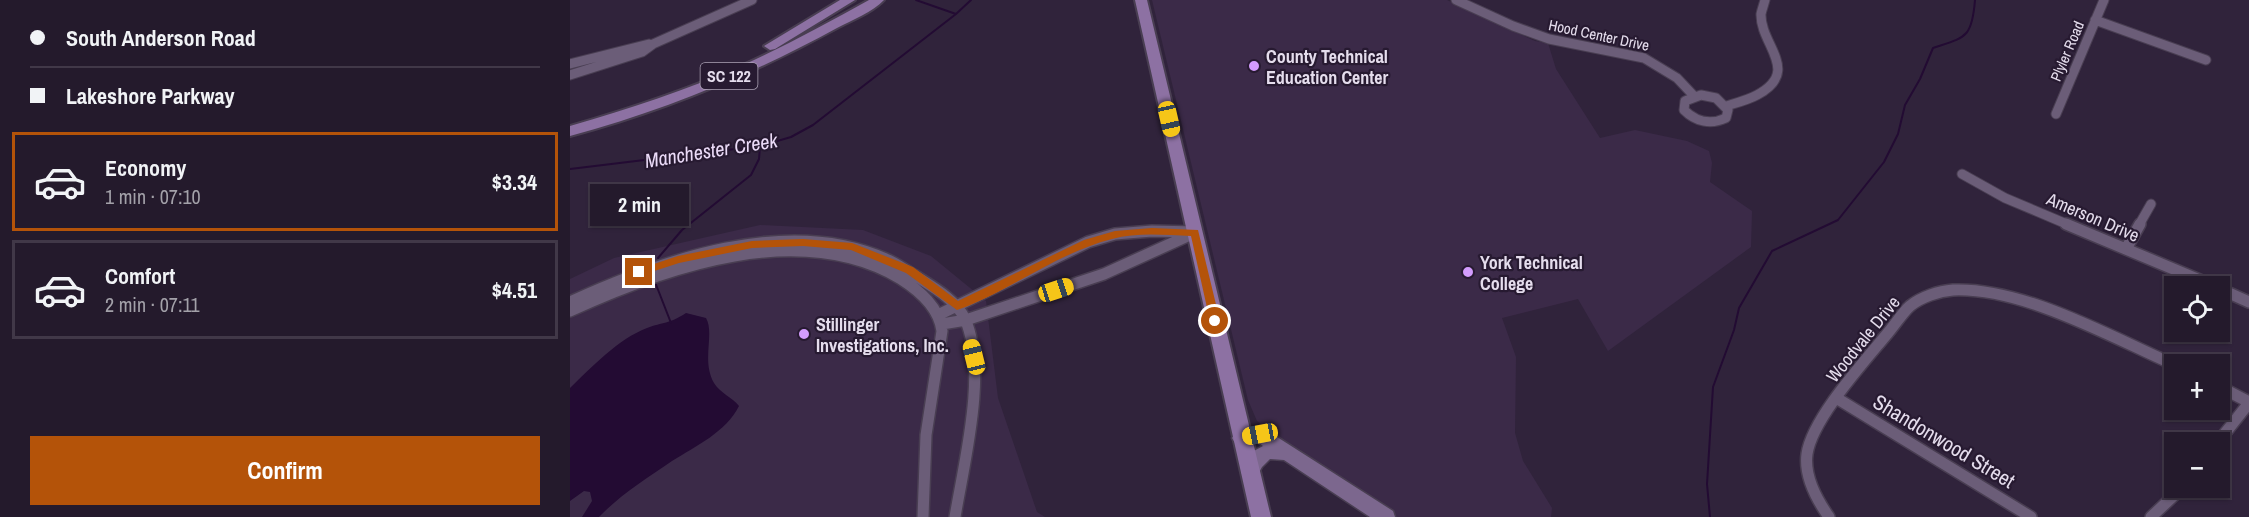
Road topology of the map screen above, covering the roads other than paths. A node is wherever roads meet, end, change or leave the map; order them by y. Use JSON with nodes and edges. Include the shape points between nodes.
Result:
{"nodes":[{"id":1,"x":752,"y":0,"type":"edge"},
{"id":2,"x":849,"y":0,"type":"edge"},
{"id":3,"x":857,"y":0,"type":"edge"},
{"id":4,"x":877,"y":0,"type":"edge"},
{"id":5,"x":1142,"y":0,"type":"edge"},
{"id":6,"x":1456,"y":0,"type":"edge"},
{"id":7,"x":1765,"y":0,"type":"edge"},
{"id":8,"x":2104,"y":0,"type":"edge"},
{"id":9,"x":2095,"y":20,"type":"junction"},
{"id":10,"x":653,"y":44,"type":"junction"},
{"id":11,"x":770,"y":46,"type":"junction"},
{"id":12,"x":2206,"y":60,"type":"dead end"},
{"id":13,"x":570,"y":64,"type":"edge"},
{"id":14,"x":570,"y":75,"type":"edge"},
{"id":15,"x":1694,"y":96,"type":"junction"},
{"id":16,"x":1726,"y":106,"type":"junction"},
{"id":17,"x":2056,"y":114,"type":"dead end"},
{"id":18,"x":570,"y":122,"type":"edge"},
{"id":19,"x":570,"y":131,"type":"edge"},
{"id":20,"x":1962,"y":174,"type":"dead end"},
{"id":21,"x":2151,"y":204,"type":"dead end"},
{"id":22,"x":1195,"y":232,"type":"junction"},
{"id":23,"x":2126,"y":249,"type":"junction"},
{"id":24,"x":2190,"y":276,"type":"edge"},
{"id":25,"x":2230,"y":293,"type":"edge"},
{"id":26,"x":570,"y":302,"type":"edge"},
{"id":27,"x":2249,"y":302,"type":"edge"},
{"id":28,"x":957,"y":306,"type":"junction"},
{"id":29,"x":570,"y":311,"type":"edge"},
{"id":30,"x":940,"y":320,"type":"junction"},
{"id":31,"x":966,"y":320,"type":"junction"},
{"id":32,"x":2164,"y":360,"type":"edge"},
{"id":33,"x":2230,"y":392,"type":"edge"},
{"id":34,"x":1838,"y":399,"type":"junction"},
{"id":35,"x":2249,"y":402,"type":"edge"},
{"id":36,"x":2226,"y":432,"type":"edge"},
{"id":37,"x":1241,"y":438,"type":"junction"},
{"id":38,"x":1287,"y":453,"type":"junction"},
{"id":39,"x":1250,"y":472,"type":"junction"},
{"id":40,"x":2171,"y":498,"type":"edge"},
{"id":41,"x":923,"y":517,"type":"edge"},
{"id":42,"x":955,"y":517,"type":"edge"},
{"id":43,"x":1261,"y":517,"type":"edge"},
{"id":44,"x":1386,"y":517,"type":"edge"},
{"id":45,"x":1829,"y":517,"type":"edge"},
{"id":46,"x":2031,"y":517,"type":"edge"},
{"id":47,"x":2151,"y":517,"type":"edge"}],
"edges":[{"from":1,"to":10,"type":"street"},
{"from":2,"to":11,"type":"main road"},
{"from":3,"to":11,"type":"main road","number":"SC 122"},
{"from":4,"to":19,"type":"main road","number":"SC 122","via":[[772,57],[712,83]]},
{"from":5,"to":22,"type":"main road"},
{"from":6,"to":15,"type":"street","name":"Hood Center Drive","via":[[1542,36],[1647,58],[1673,72]]},
{"from":7,"to":16,"type":"street","via":[[1761,22],[1777,53],[1778,71],[1761,93]]},
{"from":8,"to":9,"type":"street","name":"Plyler Road"},
{"from":9,"to":12,"type":"street"},
{"from":9,"to":17,"type":"street","name":"Plyler Road"},
{"from":10,"to":13,"type":"street"},
{"from":10,"to":14,"type":"street","via":[[642,52]]},
{"from":11,"to":18,"type":"main road","number":"SC 122","via":[[674,88]]},
{"from":15,"to":16,"type":"street","via":[[1716,98]]},
{"from":15,"to":16,"type":"street","via":[[1685,101],[1684,110],[1700,121],[1721,121],[1728,114]]},
{"from":20,"to":23,"type":"street","name":"Amerson Drive","via":[[2005,198]]},
{"from":21,"to":23,"type":"street"},
{"from":22,"to":28,"type":"street","via":[[1115,234],[1088,242]]},
{"from":22,"to":31,"type":"street","via":[[1104,274]]},
{"from":22,"to":37,"type":"main road"},
{"from":23,"to":24,"type":"street","name":"Amerson Drive"},
{"from":25,"to":27,"type":"street"},
{"from":26,"to":28,"type":"street","via":[[678,260],[752,244],[803,243],[852,246],[876,254],[909,270]]},
{"from":28,"to":30,"type":"street"},
{"from":28,"to":31,"type":"street"},
{"from":29,"to":30,"type":"street","via":[[679,267],[748,254],[797,252],[845,257],[903,280]]},
{"from":30,"to":31,"type":"street"},
{"from":30,"to":41,"type":"street","via":[[938,363],[921,475]]},
{"from":31,"to":42,"type":"street","via":[[974,357],[972,403]]},
{"from":32,"to":34,"type":"street","name":"Woodvale Drive","via":[[1989,292],[1952,290],[1929,295],[1910,306]]},
{"from":33,"to":35,"type":"street"},
{"from":34,"to":45,"type":"street","name":"Woodvale Drive","via":[[1819,422],[1807,452],[1811,482]]},
{"from":34,"to":46,"type":"street","name":"Shandonwood Street"},
{"from":35,"to":36,"type":"street"},
{"from":37,"to":38,"type":"street","via":[[1260,434]]},
{"from":37,"to":39,"type":"main road"},
{"from":38,"to":39,"type":"street","via":[[1262,453]]},
{"from":38,"to":44,"type":"street"},
{"from":39,"to":43,"type":"main road"},
{"from":40,"to":47,"type":"street"}]}
